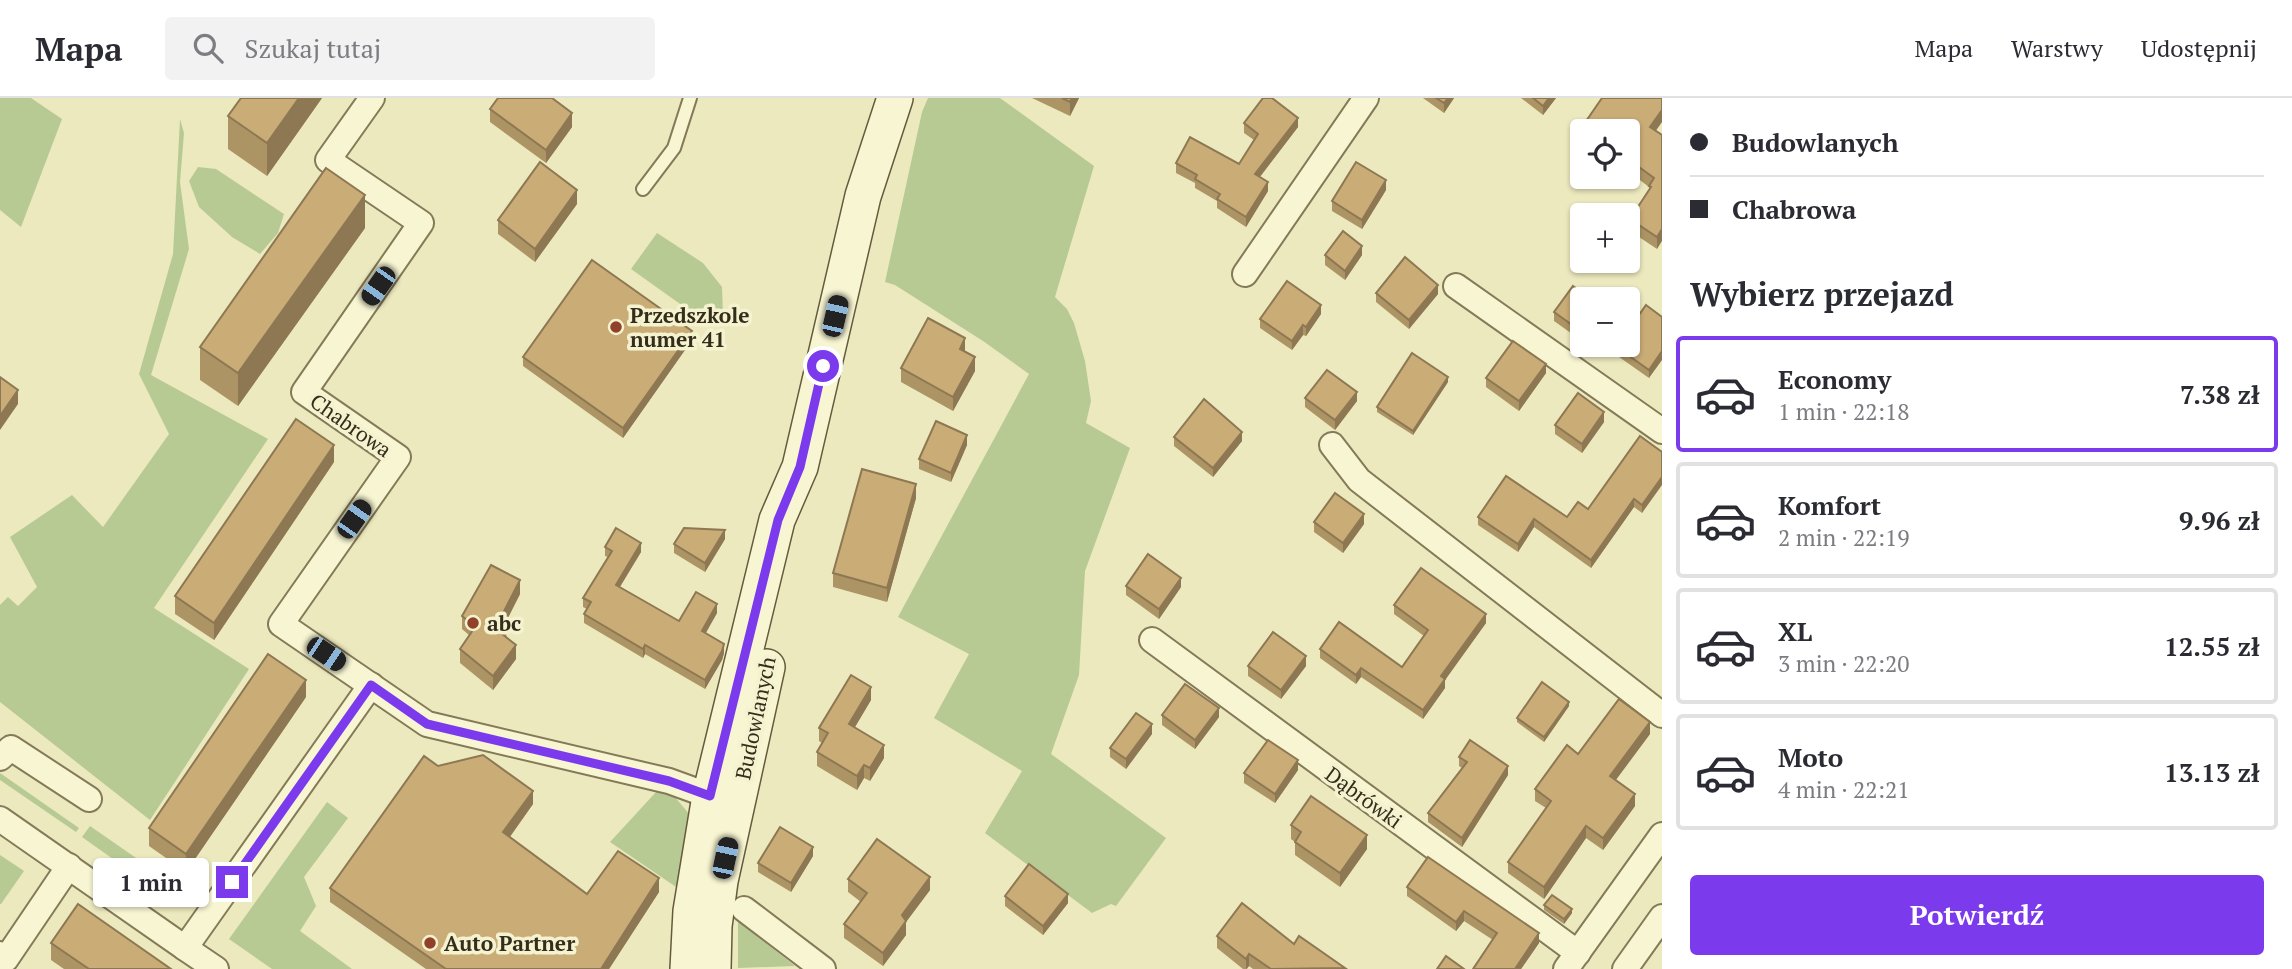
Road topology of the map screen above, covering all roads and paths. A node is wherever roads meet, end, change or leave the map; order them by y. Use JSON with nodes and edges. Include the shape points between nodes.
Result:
{"nodes":[{"id":1,"x":372,"y":98,"type":"edge"},
{"id":2,"x":690,"y":98,"type":"edge"},
{"id":3,"x":874,"y":98,"type":"edge"},
{"id":4,"x":895,"y":98,"type":"edge"},
{"id":5,"x":1366,"y":98,"type":"edge"},
{"id":6,"x":643,"y":189,"type":"dead end"},
{"id":7,"x":863,"y":196,"type":"junction"},
{"id":8,"x":1245,"y":274,"type":"dead end"},
{"id":9,"x":1456,"y":286,"type":"dead end"},
{"id":10,"x":1662,"y":432,"type":"edge"},
{"id":11,"x":1332,"y":445,"type":"dead end"},
{"id":12,"x":1152,"y":640,"type":"dead end"},
{"id":13,"x":371,"y":685,"type":"junction"},
{"id":14,"x":1662,"y":715,"type":"edge"},
{"id":15,"x":0,"y":758,"type":"edge"},
{"id":16,"x":89,"y":799,"type":"dead end"},
{"id":17,"x":723,"y":801,"type":"junction"},
{"id":18,"x":0,"y":819,"type":"edge"},
{"id":19,"x":1662,"y":835,"type":"edge"},
{"id":20,"x":69,"y":866,"type":"junction"},
{"id":21,"x":744,"y":909,"type":"dead end"},
{"id":22,"x":1662,"y":917,"type":"edge"},
{"id":23,"x":185,"y":948,"type":"junction"},
{"id":24,"x":0,"y":954,"type":"edge"},
{"id":25,"x":1572,"y":961,"type":"edge"},
{"id":26,"x":216,"y":969,"type":"edge"},
{"id":27,"x":688,"y":969,"type":"edge"},
{"id":28,"x":713,"y":969,"type":"edge"},
{"id":29,"x":823,"y":969,"type":"edge"},
{"id":30,"x":1625,"y":969,"type":"edge"}],
"edges":[{"from":1,"to":13,"type":"street","name":"Chabrowa","via":[[328,160],[421,223],[303,392],[398,457],[281,624]]},
{"from":2,"to":6,"type":"lane","via":[[674,148]]},
{"from":3,"to":7,"type":"main road","name":"Budowlanych"},
{"from":4,"to":7,"type":"main road","name":"Budowlanych"},
{"from":5,"to":8,"type":"street"},
{"from":7,"to":17,"type":"main road","name":"Budowlanych","via":[[800,467],[797,525]]},
{"from":9,"to":10,"type":"street"},
{"from":11,"to":14,"type":"street","via":[[1359,480]]},
{"from":12,"to":25,"type":"street","name":"Dąbrówki"},
{"from":13,"to":17,"type":"street","name":"Chabrowa","via":[[427,724],[647,776]]},
{"from":13,"to":23,"type":"street"},
{"from":15,"to":16,"type":"street","via":[[11,748]]},
{"from":17,"to":27,"type":"main road","name":"Budowlanych","via":[[691,911]]},
{"from":17,"to":28,"type":"main road","name":"Budowlanych"},
{"from":18,"to":20,"type":"street"},
{"from":19,"to":25,"type":"street","name":"Dąbrówki"},
{"from":20,"to":23,"type":"street"},
{"from":20,"to":24,"type":"street","via":[[6,959]]},
{"from":21,"to":29,"type":"street"},
{"from":22,"to":30,"type":"street"},
{"from":23,"to":26,"type":"street"}]}
